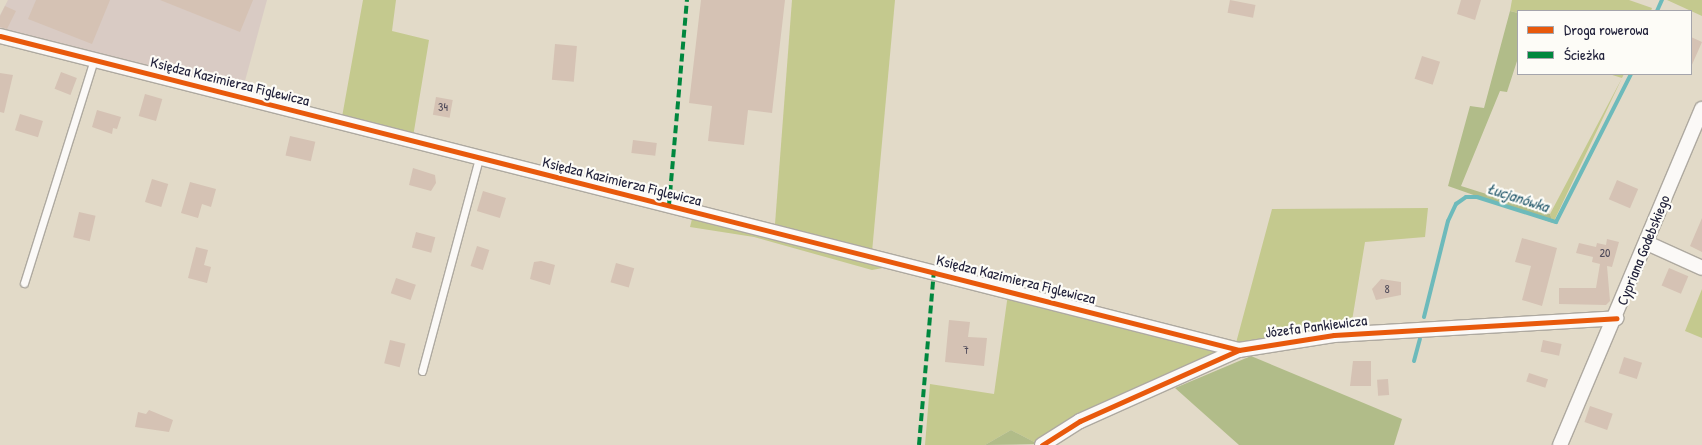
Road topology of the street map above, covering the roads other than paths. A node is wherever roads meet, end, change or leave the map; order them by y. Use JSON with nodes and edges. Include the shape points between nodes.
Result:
{"nodes":[{"id":1,"x":0,"y":36,"type":"edge"},
{"id":2,"x":94,"y":59,"type":"junction"},
{"id":3,"x":1702,"y":109,"type":"edge"},
{"id":4,"x":480,"y":158,"type":"junction"},
{"id":5,"x":1647,"y":243,"type":"junction"},
{"id":6,"x":1702,"y":268,"type":"edge"},
{"id":7,"x":24,"y":283,"type":"dead end"},
{"id":8,"x":1616,"y":318,"type":"junction"},
{"id":9,"x":1239,"y":350,"type":"junction"},
{"id":10,"x":422,"y":371,"type":"dead end"},
{"id":11,"x":1042,"y":445,"type":"edge"},
{"id":12,"x":1560,"y":445,"type":"edge"}],
"edges":[{"from":1,"to":2,"type":"street","name":"Księdza Kazimierza Figlewicza"},
{"from":2,"to":4,"type":"street","name":"Księdza Kazimierza Figlewicza"},
{"from":2,"to":7,"type":"lane"},
{"from":3,"to":5,"type":"street","name":"Cypriana Godebskiego"},
{"from":4,"to":9,"type":"street","name":"Księdza Kazimierza Figlewicza"},
{"from":4,"to":10,"type":"lane"},
{"from":5,"to":6,"type":"street"},
{"from":5,"to":8,"type":"street","name":"Cypriana Godebskiego"},
{"from":8,"to":9,"type":"street","name":"Józefa Pankiewicza","via":[[1334,335]]},
{"from":8,"to":12,"type":"street","name":"Cypriana Godebskiego"},
{"from":9,"to":11,"type":"street","name":"Józefa Pankiewicza","via":[[1080,422]]}]}
